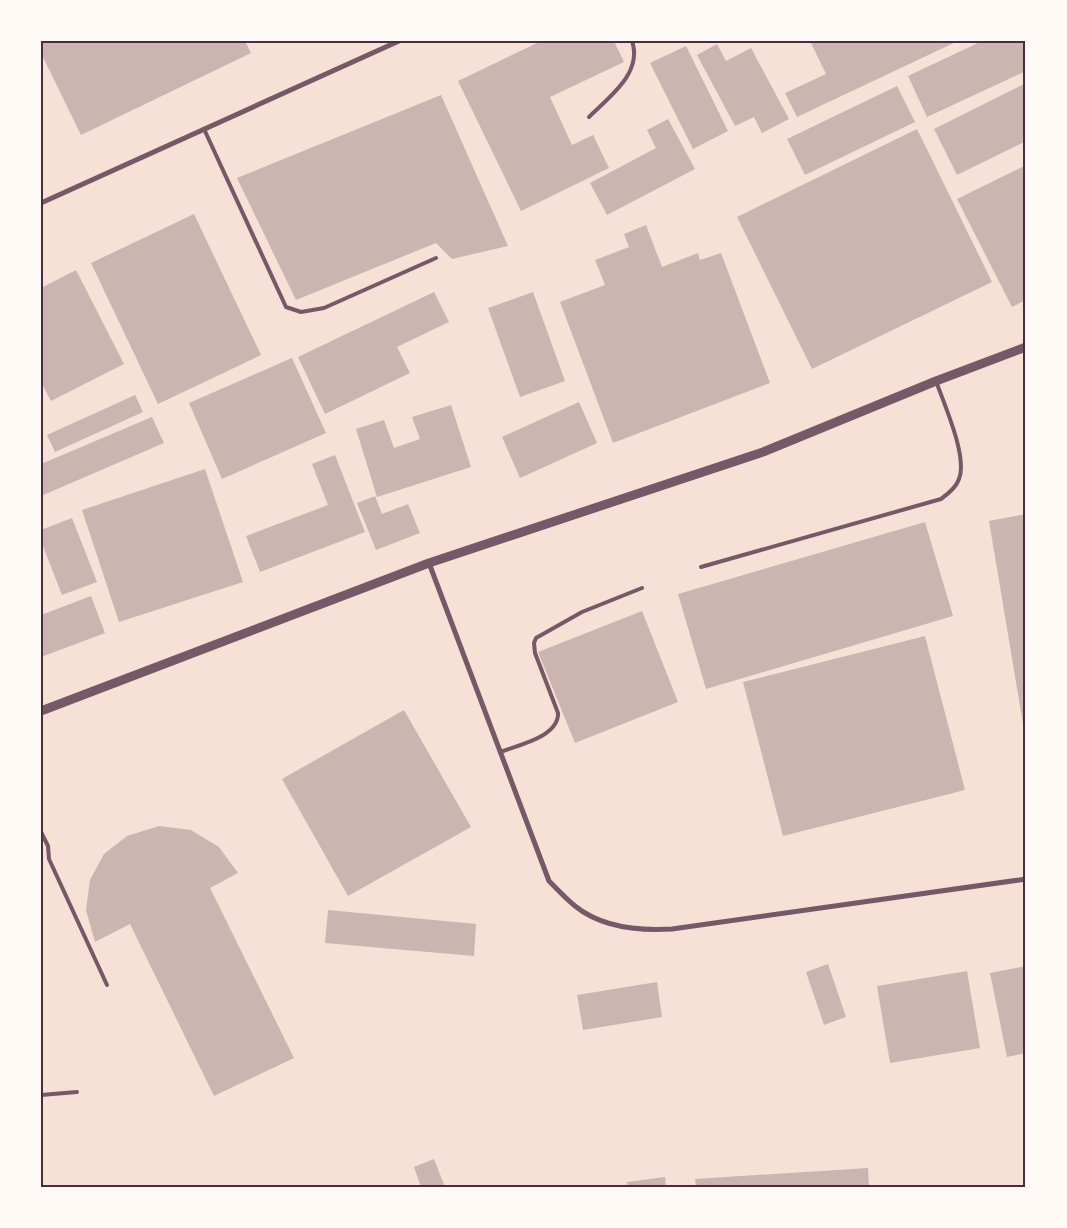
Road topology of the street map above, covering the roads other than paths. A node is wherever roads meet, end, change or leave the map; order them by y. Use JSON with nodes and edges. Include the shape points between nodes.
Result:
{"nodes":[{"id":1,"x":399,"y":41,"type":"edge"},
{"id":2,"x":632,"y":41,"type":"edge"},
{"id":3,"x":589,"y":117,"type":"dead end"},
{"id":4,"x":204,"y":130,"type":"junction"},
{"id":5,"x":41,"y":203,"type":"edge"},
{"id":6,"x":436,"y":258,"type":"dead end"},
{"id":7,"x":1026,"y":347,"type":"edge"},
{"id":8,"x":936,"y":380,"type":"junction"},
{"id":9,"x":429,"y":563,"type":"junction"},
{"id":10,"x":701,"y":567,"type":"dead end"},
{"id":11,"x":642,"y":588,"type":"dead end"},
{"id":12,"x":41,"y":711,"type":"edge"},
{"id":13,"x":500,"y":752,"type":"junction"},
{"id":14,"x":41,"y":832,"type":"edge"},
{"id":15,"x":1026,"y":879,"type":"edge"},
{"id":16,"x":107,"y":985,"type":"dead end"},
{"id":17,"x":77,"y":1092,"type":"dead end"},
{"id":18,"x":41,"y":1095,"type":"edge"}],
"edges":[{"from":1,"to":4,"type":"street"},
{"from":2,"to":3,"type":"lane","via":[[634,61],[627,78]]},
{"from":4,"to":5,"type":"street"},
{"from":4,"to":6,"type":"lane","via":[[286,307],[301,312],[324,308]]},
{"from":7,"to":8,"type":"street"},
{"from":8,"to":9,"type":"street","via":[[763,452]]},
{"from":8,"to":10,"type":"lane","via":[[961,458],[960,478],[952,491],[941,499]]},
{"from":9,"to":12,"type":"street"},
{"from":9,"to":13,"type":"street"},
{"from":11,"to":13,"type":"lane","via":[[582,612],[536,638],[535,653],[558,720],[543,734]]},
{"from":13,"to":15,"type":"street","via":[[549,881],[576,907],[608,923],[645,930],[672,929]]},
{"from":14,"to":16,"type":"lane","via":[[48,846],[49,859]]},
{"from":17,"to":18,"type":"lane"}]}
